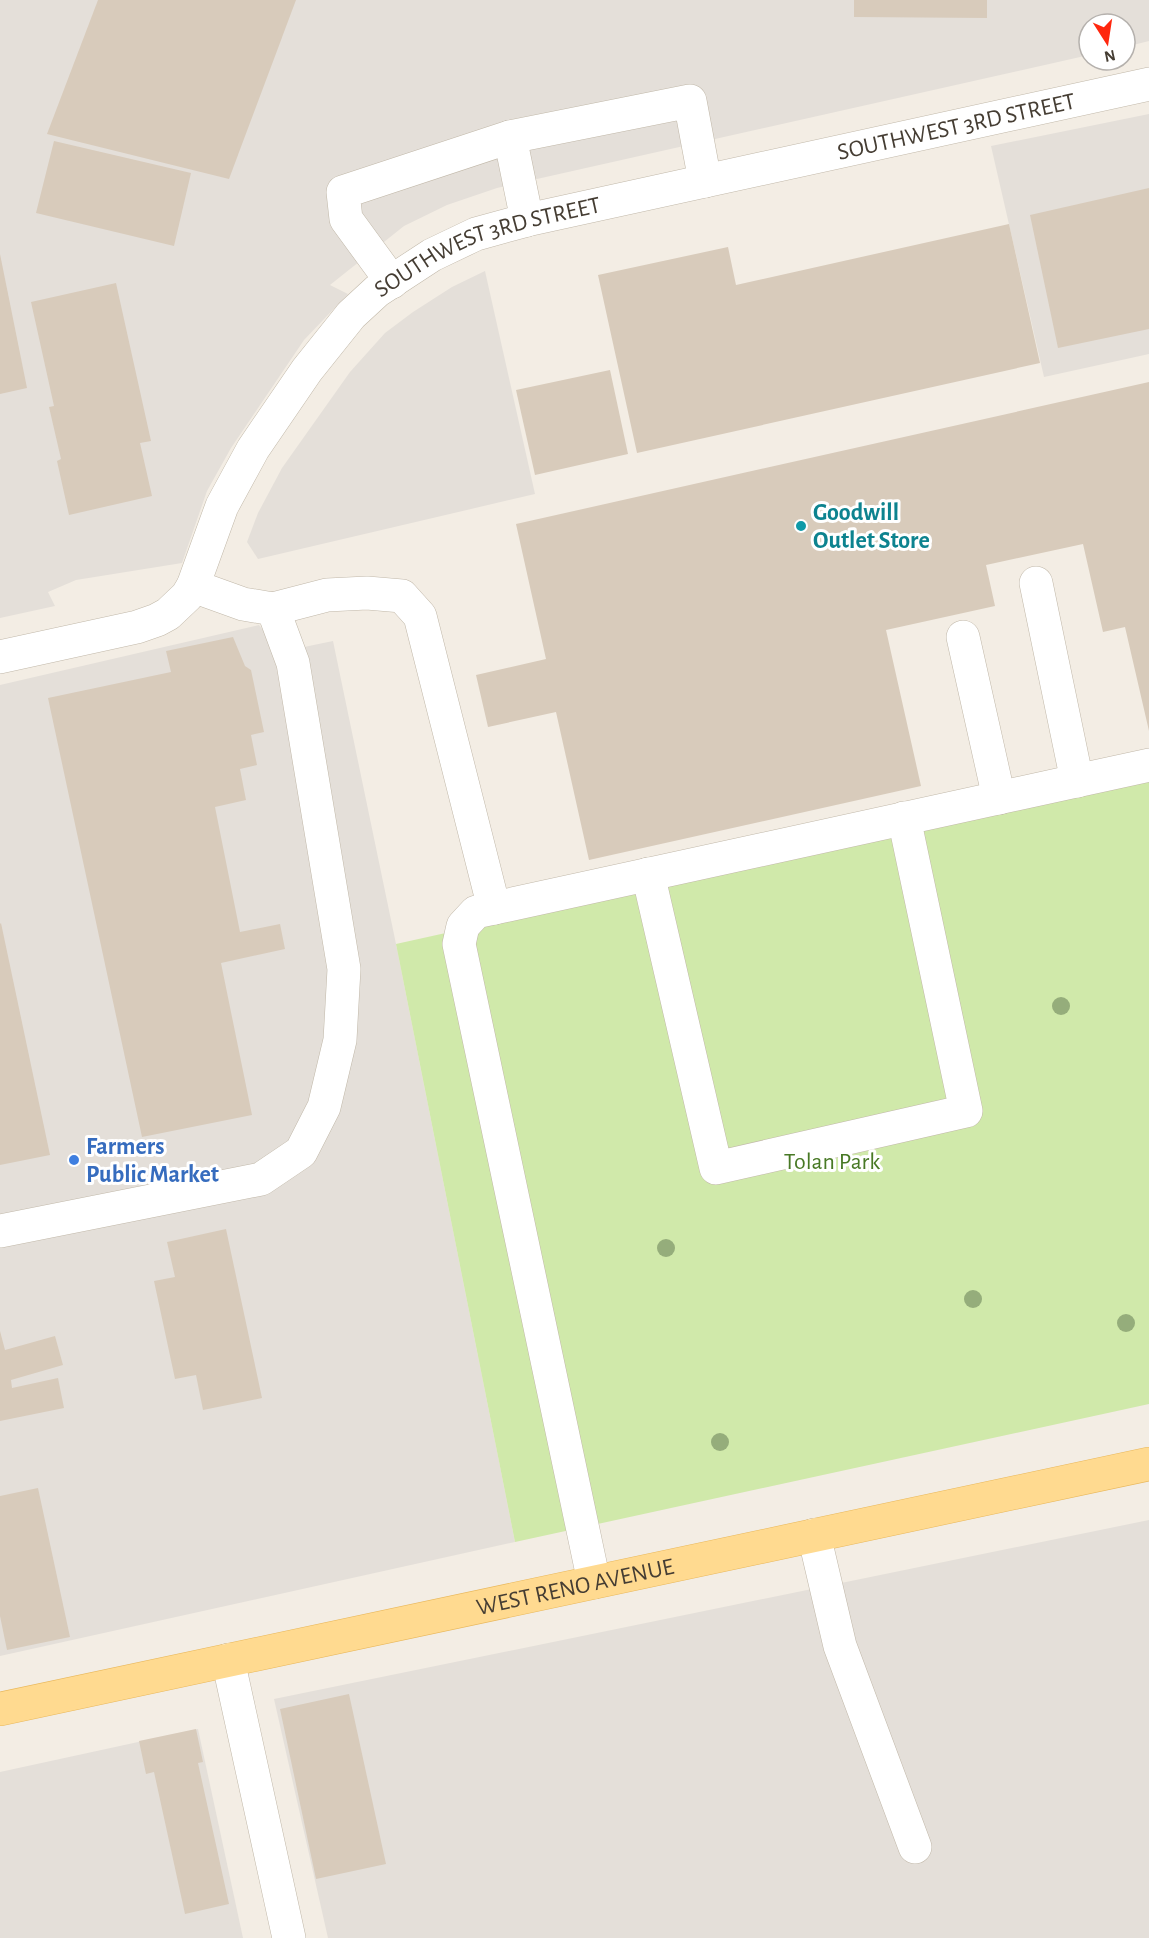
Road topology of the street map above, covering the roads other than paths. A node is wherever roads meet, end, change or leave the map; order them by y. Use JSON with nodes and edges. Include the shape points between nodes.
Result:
{"nodes":[{"id":1,"x":1149,"y":84,"type":"edge"},
{"id":2,"x":510,"y":137,"type":"junction"},
{"id":3,"x":705,"y":181,"type":"junction"},
{"id":4,"x":526,"y":220,"type":"junction"},
{"id":5,"x":392,"y":282,"type":"junction"},
{"id":6,"x":1036,"y":583,"type":"dead end"},
{"id":7,"x":193,"y":586,"type":"junction"},
{"id":8,"x":273,"y":609,"type":"junction"},
{"id":9,"x":963,"y":637,"type":"dead end"},
{"id":10,"x":0,"y":657,"type":"edge"},
{"id":11,"x":1149,"y":765,"type":"edge"},
{"id":12,"x":1077,"y":781,"type":"junction"},
{"id":13,"x":999,"y":798,"type":"junction"},
{"id":14,"x":904,"y":819,"type":"junction"},
{"id":15,"x":648,"y":874,"type":"junction"},
{"id":16,"x":494,"y":908,"type":"junction"},
{"id":17,"x":0,"y":1231,"type":"edge"},
{"id":18,"x":1149,"y":1464,"type":"edge"},
{"id":19,"x":814,"y":1535,"type":"junction"},
{"id":20,"x":594,"y":1582,"type":"junction"},
{"id":21,"x":228,"y":1660,"type":"junction"},
{"id":22,"x":0,"y":1709,"type":"edge"},
{"id":23,"x":915,"y":1847,"type":"dead end"},
{"id":24,"x":289,"y":1938,"type":"edge"}],
"edges":[{"from":1,"to":3,"type":"street","name":"SOUTHWEST 3RD STREET"},
{"from":2,"to":3,"type":"street","via":[[690,101]]},
{"from":2,"to":4,"type":"street"},
{"from":2,"to":5,"type":"street","via":[[343,192],[346,219]]},
{"from":3,"to":4,"type":"street","name":"SOUTHWEST 3RD STREET"},
{"from":4,"to":5,"type":"street","name":"SOUTHWEST 3RD STREET","via":[[456,243]]},
{"from":5,"to":7,"type":"street","name":"SOUTHWEST 3RD STREET","via":[[351,315],[327,343],[253,449],[222,507]]},
{"from":6,"to":12,"type":"street"},
{"from":7,"to":8,"type":"street","via":[[243,604]]},
{"from":7,"to":10,"type":"street","name":"SOUTHWEST 3RD STREET","via":[[179,605],[157,620]]},
{"from":8,"to":16,"type":"street","via":[[327,595],[367,593],[402,596],[420,616]]},
{"from":8,"to":17,"type":"street","via":[[293,663],[344,969],[340,1040],[324,1107],[300,1152],[261,1179]]},
{"from":9,"to":13,"type":"street"},
{"from":11,"to":12,"type":"street"},
{"from":12,"to":13,"type":"street"},
{"from":13,"to":14,"type":"street"},
{"from":14,"to":15,"type":"street"},
{"from":14,"to":15,"type":"street","via":[[966,1111],[716,1168]]},
{"from":15,"to":16,"type":"street"},
{"from":16,"to":20,"type":"street","via":[[476,912],[463,926],[459,944]]},
{"from":18,"to":19,"type":"main road","name":"WEST RENO AVENUE"},
{"from":19,"to":20,"type":"main road","name":"WEST RENO AVENUE"},
{"from":19,"to":23,"type":"street","via":[[840,1646]]},
{"from":20,"to":21,"type":"main road","name":"WEST RENO AVENUE"},
{"from":21,"to":22,"type":"main road","name":"WEST RENO AVENUE"},
{"from":21,"to":24,"type":"street"}]}
